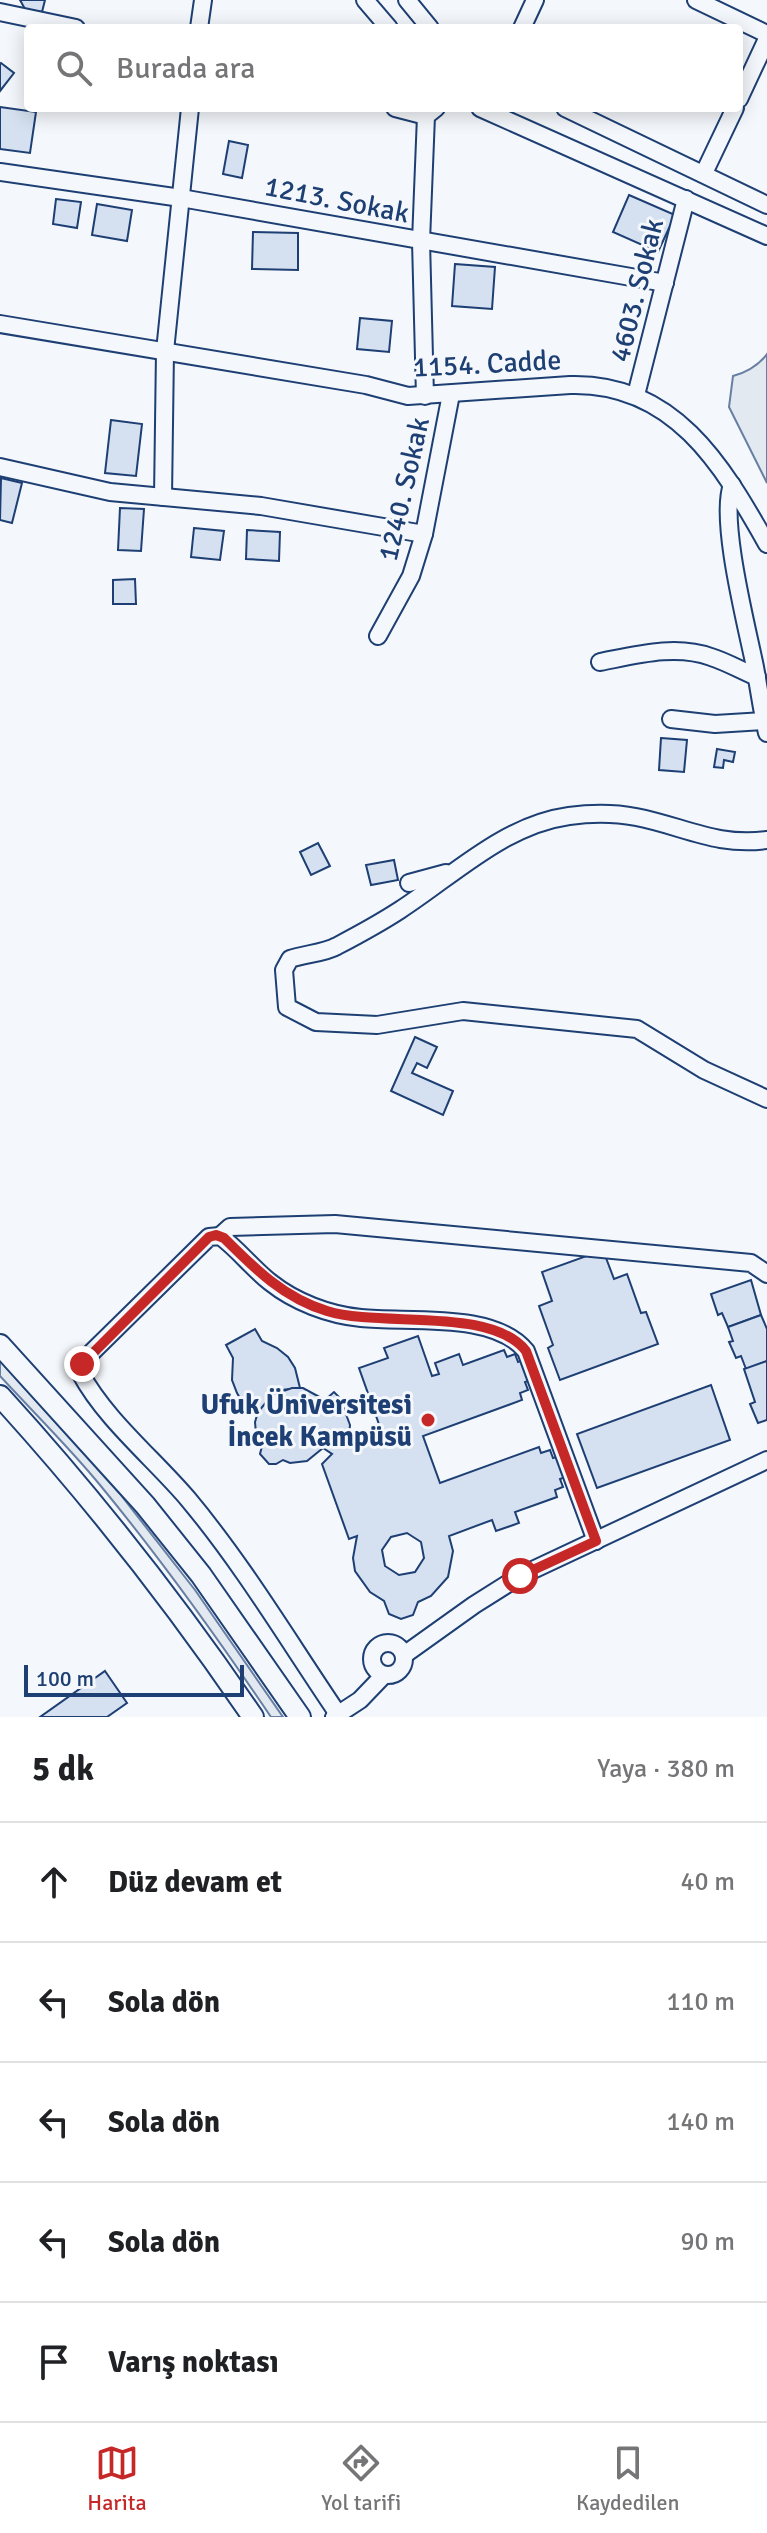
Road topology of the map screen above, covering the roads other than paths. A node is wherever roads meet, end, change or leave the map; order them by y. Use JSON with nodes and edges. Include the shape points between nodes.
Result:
{"nodes":[{"id":1,"x":203,"y":0,"type":"edge"},
{"id":2,"x":365,"y":0,"type":"edge"},
{"id":3,"x":407,"y":0,"type":"edge"},
{"id":4,"x":535,"y":0,"type":"edge"},
{"id":5,"x":696,"y":0,"type":"edge"},
{"id":6,"x":0,"y":12,"type":"edge"},
{"id":7,"x":57,"y":24,"type":"edge"},
{"id":8,"x":200,"y":24,"type":"edge"},
{"id":9,"x":386,"y":24,"type":"edge"},
{"id":10,"x":427,"y":24,"type":"edge"},
{"id":11,"x":524,"y":24,"type":"edge"},
{"id":12,"x":767,"y":36,"type":"edge"},
{"id":13,"x":743,"y":90,"type":"edge"},
{"id":14,"x":190,"y":112,"type":"edge"},
{"id":15,"x":431,"y":112,"type":"edge"},
{"id":16,"x":489,"y":112,"type":"edge"},
{"id":17,"x":574,"y":112,"type":"edge"},
{"id":18,"x":733,"y":112,"type":"edge"},
{"id":19,"x":0,"y":172,"type":"edge"},
{"id":20,"x":704,"y":173,"type":"junction"},
{"id":21,"x":181,"y":198,"type":"junction"},
{"id":22,"x":686,"y":199,"type":"junction"},
{"id":23,"x":767,"y":205,"type":"edge"},
{"id":24,"x":767,"y":236,"type":"edge"},
{"id":25,"x":421,"y":241,"type":"junction"},
{"id":26,"x":665,"y":283,"type":"junction"},
{"id":27,"x":0,"y":324,"type":"edge"},
{"id":28,"x":165,"y":351,"type":"junction"},
{"id":29,"x":451,"y":394,"type":"junction"},
{"id":30,"x":636,"y":395,"type":"junction"},
{"id":31,"x":425,"y":396,"type":"junction"},
{"id":32,"x":0,"y":467,"type":"edge"},
{"id":33,"x":732,"y":485,"type":"junction"},
{"id":34,"x":163,"y":497,"type":"junction"},
{"id":35,"x":424,"y":534,"type":"junction"},
{"id":36,"x":766,"y":538,"type":"edge"},
{"id":37,"x":378,"y":636,"type":"dead end"},
{"id":38,"x":600,"y":662,"type":"dead end"},
{"id":39,"x":757,"y":677,"type":"junction"},
{"id":40,"x":671,"y":719,"type":"dead end"},
{"id":41,"x":766,"y":727,"type":"edge"},
{"id":42,"x":767,"y":840,"type":"edge"},
{"id":43,"x":463,"y":867,"type":"junction"},
{"id":44,"x":409,"y":883,"type":"dead end"},
{"id":45,"x":767,"y":1099,"type":"edge"},
{"id":46,"x":220,"y":1236,"type":"junction"},
{"id":47,"x":767,"y":1274,"type":"edge"},
{"id":48,"x":0,"y":1345,"type":"edge"},
{"id":49,"x":0,"y":1396,"type":"edge"},
{"id":50,"x":767,"y":1460,"type":"edge"},
{"id":51,"x":596,"y":1541,"type":"junction"},
{"id":52,"x":404,"y":1655,"type":"junction"},
{"id":53,"x":384,"y":1675,"type":"junction"},
{"id":54,"x":336,"y":1716,"type":"edge"},
{"id":55,"x":253,"y":1717,"type":"edge"},
{"id":56,"x":300,"y":1717,"type":"edge"}],
"edges":[{"from":1,"to":8,"type":"street"},
{"from":2,"to":9,"type":"street"},
{"from":3,"to":10,"type":"street"},
{"from":4,"to":11,"type":"street"},
{"from":5,"to":12,"type":"street"},
{"from":6,"to":7,"type":"street"},
{"from":12,"to":13,"type":"street"},
{"from":14,"to":21,"type":"street"},
{"from":15,"to":25,"type":"street","name":"1240. Sokak"},
{"from":16,"to":22,"type":"street"},
{"from":17,"to":20,"type":"street"},
{"from":18,"to":20,"type":"street"},
{"from":19,"to":21,"type":"street","name":"1213. Sokak"},
{"from":20,"to":23,"type":"street"},
{"from":21,"to":25,"type":"street","name":"1213. Sokak"},
{"from":21,"to":28,"type":"street"},
{"from":22,"to":24,"type":"street"},
{"from":22,"to":26,"type":"street","name":"4603. Sokak"},
{"from":25,"to":26,"type":"street","name":"1213. Sokak"},
{"from":25,"to":31,"type":"street","name":"1240. Sokak"},
{"from":26,"to":30,"type":"street","name":"4603. Sokak"},
{"from":27,"to":28,"type":"street","name":"1154. Cadde"},
{"from":28,"to":31,"type":"street","name":"1154. Cadde"},
{"from":28,"to":34,"type":"street"},
{"from":29,"to":30,"type":"street","name":"1154. Cadde","via":[[593,384]]},
{"from":29,"to":31,"type":"street","name":"1154. Cadde"},
{"from":29,"to":35,"type":"street","name":"1240. Sokak"},
{"from":30,"to":33,"type":"street","name":"1154. Cadde","via":[[692,435]]},
{"from":32,"to":34,"type":"street","via":[[110,492]]},
{"from":33,"to":36,"type":"street","name":"1154. Cadde"},
{"from":33,"to":39,"type":"street","via":[[729,516],[735,566]]},
{"from":34,"to":35,"type":"street","via":[[287,510]]},
{"from":35,"to":37,"type":"street","name":"1240. Sokak","via":[[411,576]]},
{"from":38,"to":39,"type":"street","via":[[684,651]]},
{"from":39,"to":41,"type":"street"},
{"from":40,"to":41,"type":"street"},
{"from":42,"to":43,"type":"street","via":[[720,841],[637,817],[573,815],[544,820],[500,840]]},
{"from":43,"to":44,"type":"street"},
{"from":43,"to":45,"type":"street","via":[[335,948],[290,959],[284,970],[287,1007],[316,1022],[346,1024],[377,1025],[463,1011],[637,1029],[704,1070]]},
{"from":46,"to":47,"type":"street","via":[[230,1227],[335,1224],[751,1263]]},
{"from":46,"to":51,"type":"street","via":[[269,1282],[313,1307],[363,1318],[491,1328],[516,1340],[526,1351]]},
{"from":46,"to":54,"type":"street","via":[[209,1237],[88,1355],[81,1374],[234,1559]]},
{"from":48,"to":56,"type":"main road","via":[[145,1505]]},
{"from":49,"to":55,"type":"main road","via":[[153,1576]]},
{"from":50,"to":51,"type":"street"},
{"from":51,"to":52,"type":"street","via":[[494,1591]]},
{"from":52,"to":53,"type":"street","via":[[400,1671]]},
{"from":52,"to":53,"type":"street","via":[[392,1643],[376,1649],[373,1665]]},
{"from":53,"to":54,"type":"street"}]}
